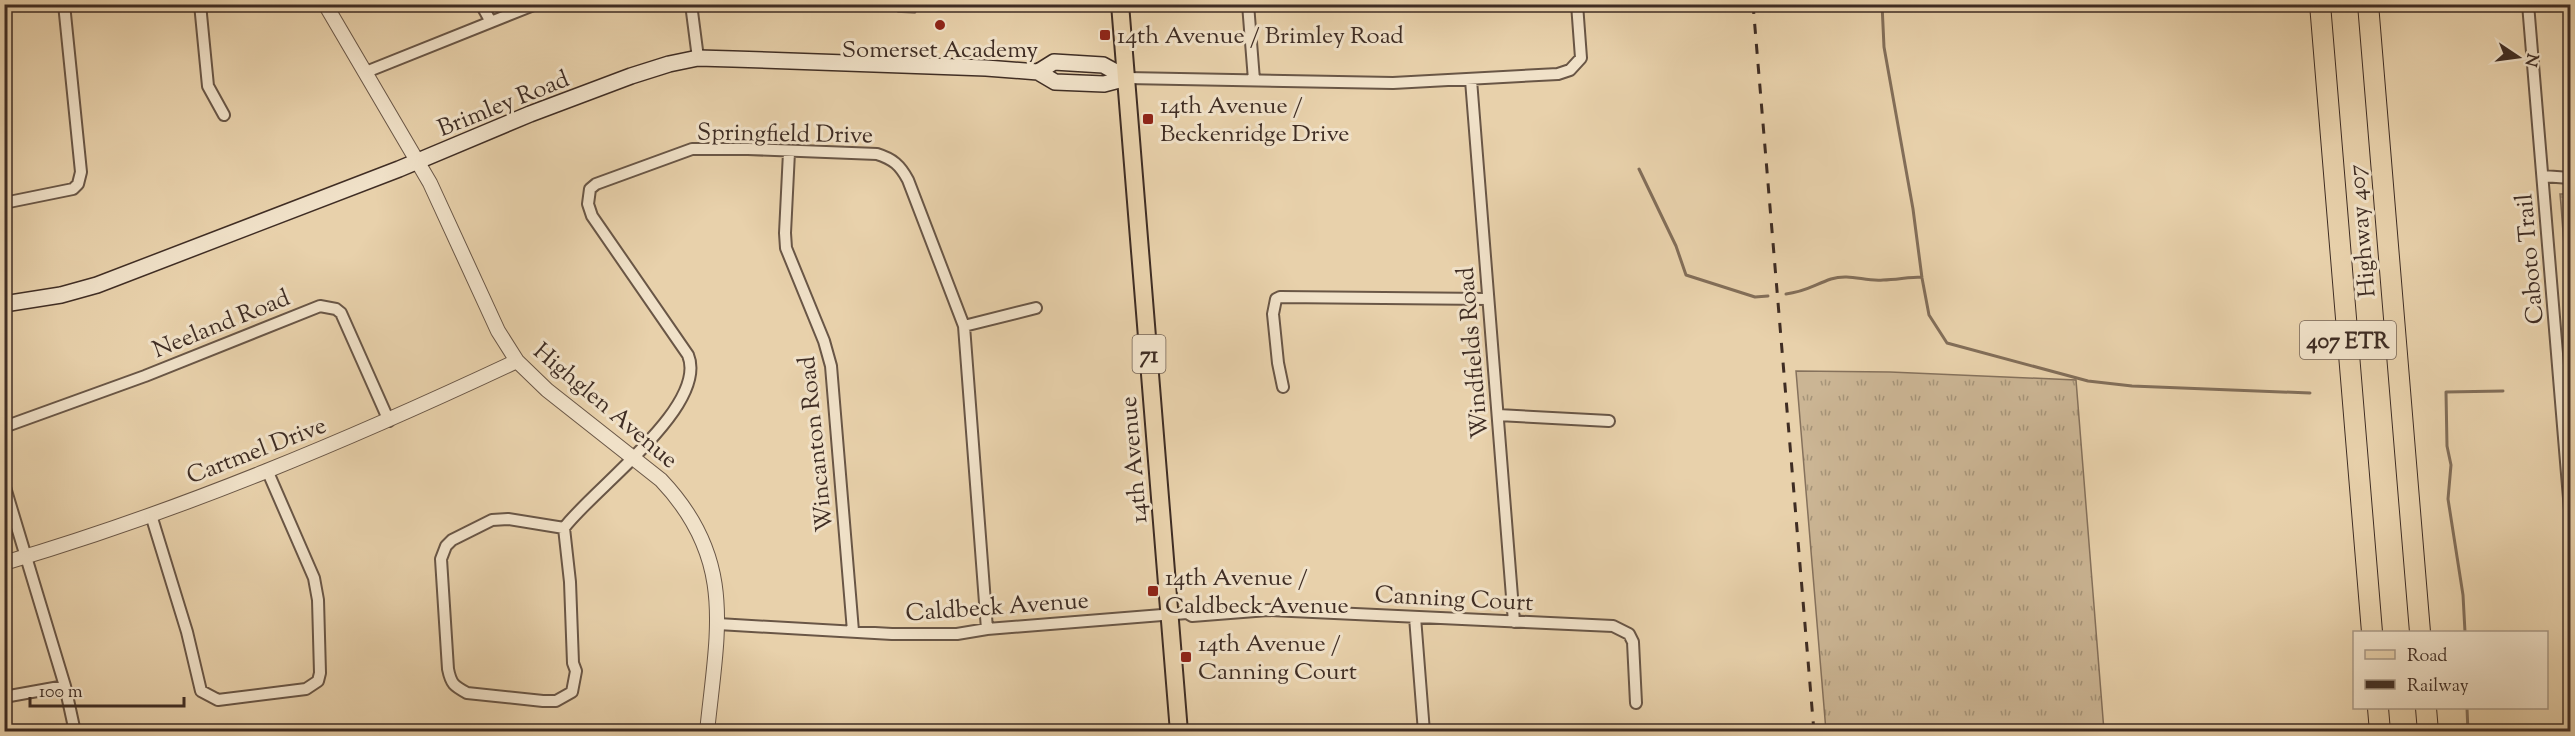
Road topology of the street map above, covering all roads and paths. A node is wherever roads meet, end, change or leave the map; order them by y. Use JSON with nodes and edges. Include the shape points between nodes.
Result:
{"nodes":[{"id":1,"x":64,"y":4,"type":"edge"},
{"id":2,"x":200,"y":4,"type":"edge"},
{"id":3,"x":325,"y":4,"type":"edge"},
{"id":4,"x":481,"y":4,"type":"edge"},
{"id":5,"x":536,"y":4,"type":"edge"},
{"id":6,"x":691,"y":4,"type":"edge"},
{"id":7,"x":1120,"y":4,"type":"edge"},
{"id":8,"x":1248,"y":4,"type":"edge"},
{"id":9,"x":1577,"y":4,"type":"edge"},
{"id":10,"x":2320,"y":4,"type":"edge"},
{"id":11,"x":2368,"y":4,"type":"edge"},
{"id":12,"x":2528,"y":4,"type":"edge"},
{"id":13,"x":491,"y":22,"type":"junction"},
{"id":14,"x":698,"y":58,"type":"junction"},
{"id":15,"x":366,"y":72,"type":"junction"},
{"id":16,"x":1127,"y":78,"type":"junction"},
{"id":17,"x":1254,"y":80,"type":"junction"},
{"id":18,"x":1472,"y":80,"type":"junction"},
{"id":19,"x":224,"y":115,"type":"dead end"},
{"id":20,"x":789,"y":152,"type":"junction"},
{"id":21,"x":418,"y":162,"type":"junction"},
{"id":22,"x":2543,"y":176,"type":"junction"},
{"id":23,"x":2571,"y":178,"type":"edge"},
{"id":24,"x":4,"y":203,"type":"edge"},
{"id":25,"x":1488,"y":299,"type":"junction"},
{"id":26,"x":4,"y":304,"type":"edge"},
{"id":27,"x":1036,"y":308,"type":"dead end"},
{"id":28,"x":964,"y":326,"type":"junction"},
{"id":29,"x":517,"y":361,"type":"junction"},
{"id":30,"x":1283,"y":387,"type":"dead end"},
{"id":31,"x":1498,"y":415,"type":"junction"},
{"id":32,"x":1609,"y":420,"type":"dead end"},
{"id":33,"x":389,"y":421,"type":"junction"},
{"id":34,"x":4,"y":427,"type":"edge"},
{"id":35,"x":633,"y":458,"type":"junction"},
{"id":36,"x":267,"y":470,"type":"junction"},
{"id":37,"x":4,"y":484,"type":"edge"},
{"id":38,"x":2571,"y":510,"type":"edge"},
{"id":39,"x":151,"y":515,"type":"junction"},
{"id":40,"x":564,"y":528,"type":"junction"},
{"id":41,"x":26,"y":557,"type":"junction"},
{"id":42,"x":4,"y":563,"type":"edge"},
{"id":43,"x":1170,"y":615,"type":"junction"},
{"id":44,"x":1414,"y":617,"type":"junction"},
{"id":45,"x":1514,"y":622,"type":"junction"},
{"id":46,"x":718,"y":624,"type":"junction"},
{"id":47,"x":987,"y":629,"type":"junction"},
{"id":48,"x":2372,"y":631,"type":"edge"},
{"id":49,"x":2420,"y":631,"type":"edge"},
{"id":50,"x":853,"y":632,"type":"junction"},
{"id":51,"x":65,"y":686,"type":"junction"},
{"id":52,"x":4,"y":697,"type":"edge"},
{"id":53,"x":1636,"y":703,"type":"dead end"},
{"id":54,"x":2378,"y":709,"type":"edge"},
{"id":55,"x":2426,"y":709,"type":"edge"},
{"id":56,"x":75,"y":732,"type":"edge"},
{"id":57,"x":708,"y":732,"type":"edge"},
{"id":58,"x":1179,"y":732,"type":"edge"},
{"id":59,"x":1424,"y":732,"type":"edge"},
{"id":60,"x":2380,"y":732,"type":"edge"},
{"id":61,"x":2428,"y":732,"type":"edge"}],
"edges":[{"from":1,"to":24,"type":"street","via":[[80,179],[73,189]]},
{"from":2,"to":19,"type":"street","via":[[208,86]]},
{"from":3,"to":15,"type":"street","name":"Highglen Avenue"},
{"from":4,"to":13,"type":"street"},
{"from":5,"to":13,"type":"street"},
{"from":6,"to":14,"type":"street"},
{"from":7,"to":16,"type":"main road","name":"14th Avenue","number":"71"},
{"from":8,"to":17,"type":"street"},
{"from":9,"to":18,"type":"street","via":[[1581,58],[1577,65],[1558,74]]},
{"from":10,"to":48,"type":"highway","name":"Highway 407","number":"407 ETR"},
{"from":11,"to":49,"type":"highway","name":"Highway 407","number":"407 ETR"},
{"from":12,"to":22,"type":"street","name":"Caboto Trail"},
{"from":13,"to":15,"type":"street"},
{"from":14,"to":16,"type":"main road","name":"Brimley Road","via":[[986,68],[1038,72],[1055,82],[1104,84]]},
{"from":14,"to":21,"type":"main road","name":"Brimley Road","via":[[669,64],[559,103]]},
{"from":15,"to":21,"type":"street","name":"Highglen Avenue"},
{"from":16,"to":17,"type":"street"},
{"from":16,"to":43,"type":"main road","name":"14th Avenue","number":"71"},
{"from":17,"to":18,"type":"street"},
{"from":18,"to":25,"type":"street","name":"Windfields Road"},
{"from":20,"to":28,"type":"street","name":"Springfield Drive","via":[[877,154],[902,168]]},
{"from":20,"to":35,"type":"street","name":"Springfield Drive","via":[[692,149],[590,189],[588,204],[592,216],[691,362],[692,372],[683,398]]},
{"from":20,"to":50,"type":"street","name":"Wincanton Road","via":[[786,248],[831,366]]},
{"from":21,"to":26,"type":"main road","name":"Brimley Road","via":[[97,285]]},
{"from":21,"to":29,"type":"street","name":"Highglen Avenue","via":[[498,331]]},
{"from":22,"to":23,"type":"street"},
{"from":22,"to":38,"type":"street","name":"Caboto Trail"},
{"from":25,"to":30,"type":"street","via":[[1280,297],[1273,305],[1273,314]]},
{"from":25,"to":31,"type":"street","name":"Windfields Road"},
{"from":27,"to":28,"type":"street"},
{"from":28,"to":47,"type":"street","name":"Springfield Drive"},
{"from":29,"to":33,"type":"street","name":"Cartmel Drive"},
{"from":29,"to":35,"type":"street","name":"Highglen Avenue","via":[[547,390]]},
{"from":31,"to":32,"type":"street"},
{"from":31,"to":45,"type":"street","name":"Windfields Road"},
{"from":33,"to":34,"type":"street","name":"Neeland Road","via":[[341,313],[320,306]]},
{"from":33,"to":36,"type":"street","name":"Cartmel Drive"},
{"from":35,"to":40,"type":"street"},
{"from":35,"to":46,"type":"street","name":"Highglen Avenue","via":[[675,494],[698,529],[713,571]]},
{"from":36,"to":39,"type":"street","name":"Cartmel Drive"},
{"from":36,"to":39,"type":"street","via":[[314,578],[318,600],[320,673],[313,686],[306,689],[218,700],[201,691]]},
{"from":37,"to":41,"type":"street"},
{"from":39,"to":41,"type":"street","name":"Cartmel Drive"},
{"from":40,"to":40,"type":"street","via":[[499,518],[446,546],[441,559],[448,669],[456,688],[467,693],[543,701],[556,701],[572,692],[576,671]]},
{"from":41,"to":42,"type":"street","name":"Cartmel Drive"},
{"from":41,"to":51,"type":"street"},
{"from":43,"to":44,"type":"street","name":"Canning Court","via":[[1268,610]]},
{"from":43,"to":47,"type":"street","name":"Caldbeck Avenue"},
{"from":43,"to":58,"type":"main road","name":"14th Avenue","number":"71"},
{"from":44,"to":45,"type":"street","name":"Canning Court"},
{"from":44,"to":59,"type":"street"},
{"from":45,"to":53,"type":"street","name":"Canning Court","via":[[1622,629],[1633,642]]},
{"from":46,"to":50,"type":"street","name":"Caldbeck Avenue"},
{"from":46,"to":57,"type":"street","name":"Highglen Avenue"},
{"from":47,"to":50,"type":"street","name":"Caldbeck Avenue","via":[[957,634]]},
{"from":51,"to":52,"type":"street"},
{"from":51,"to":56,"type":"street"},
{"from":54,"to":60,"type":"highway"},
{"from":55,"to":61,"type":"highway"}]}
